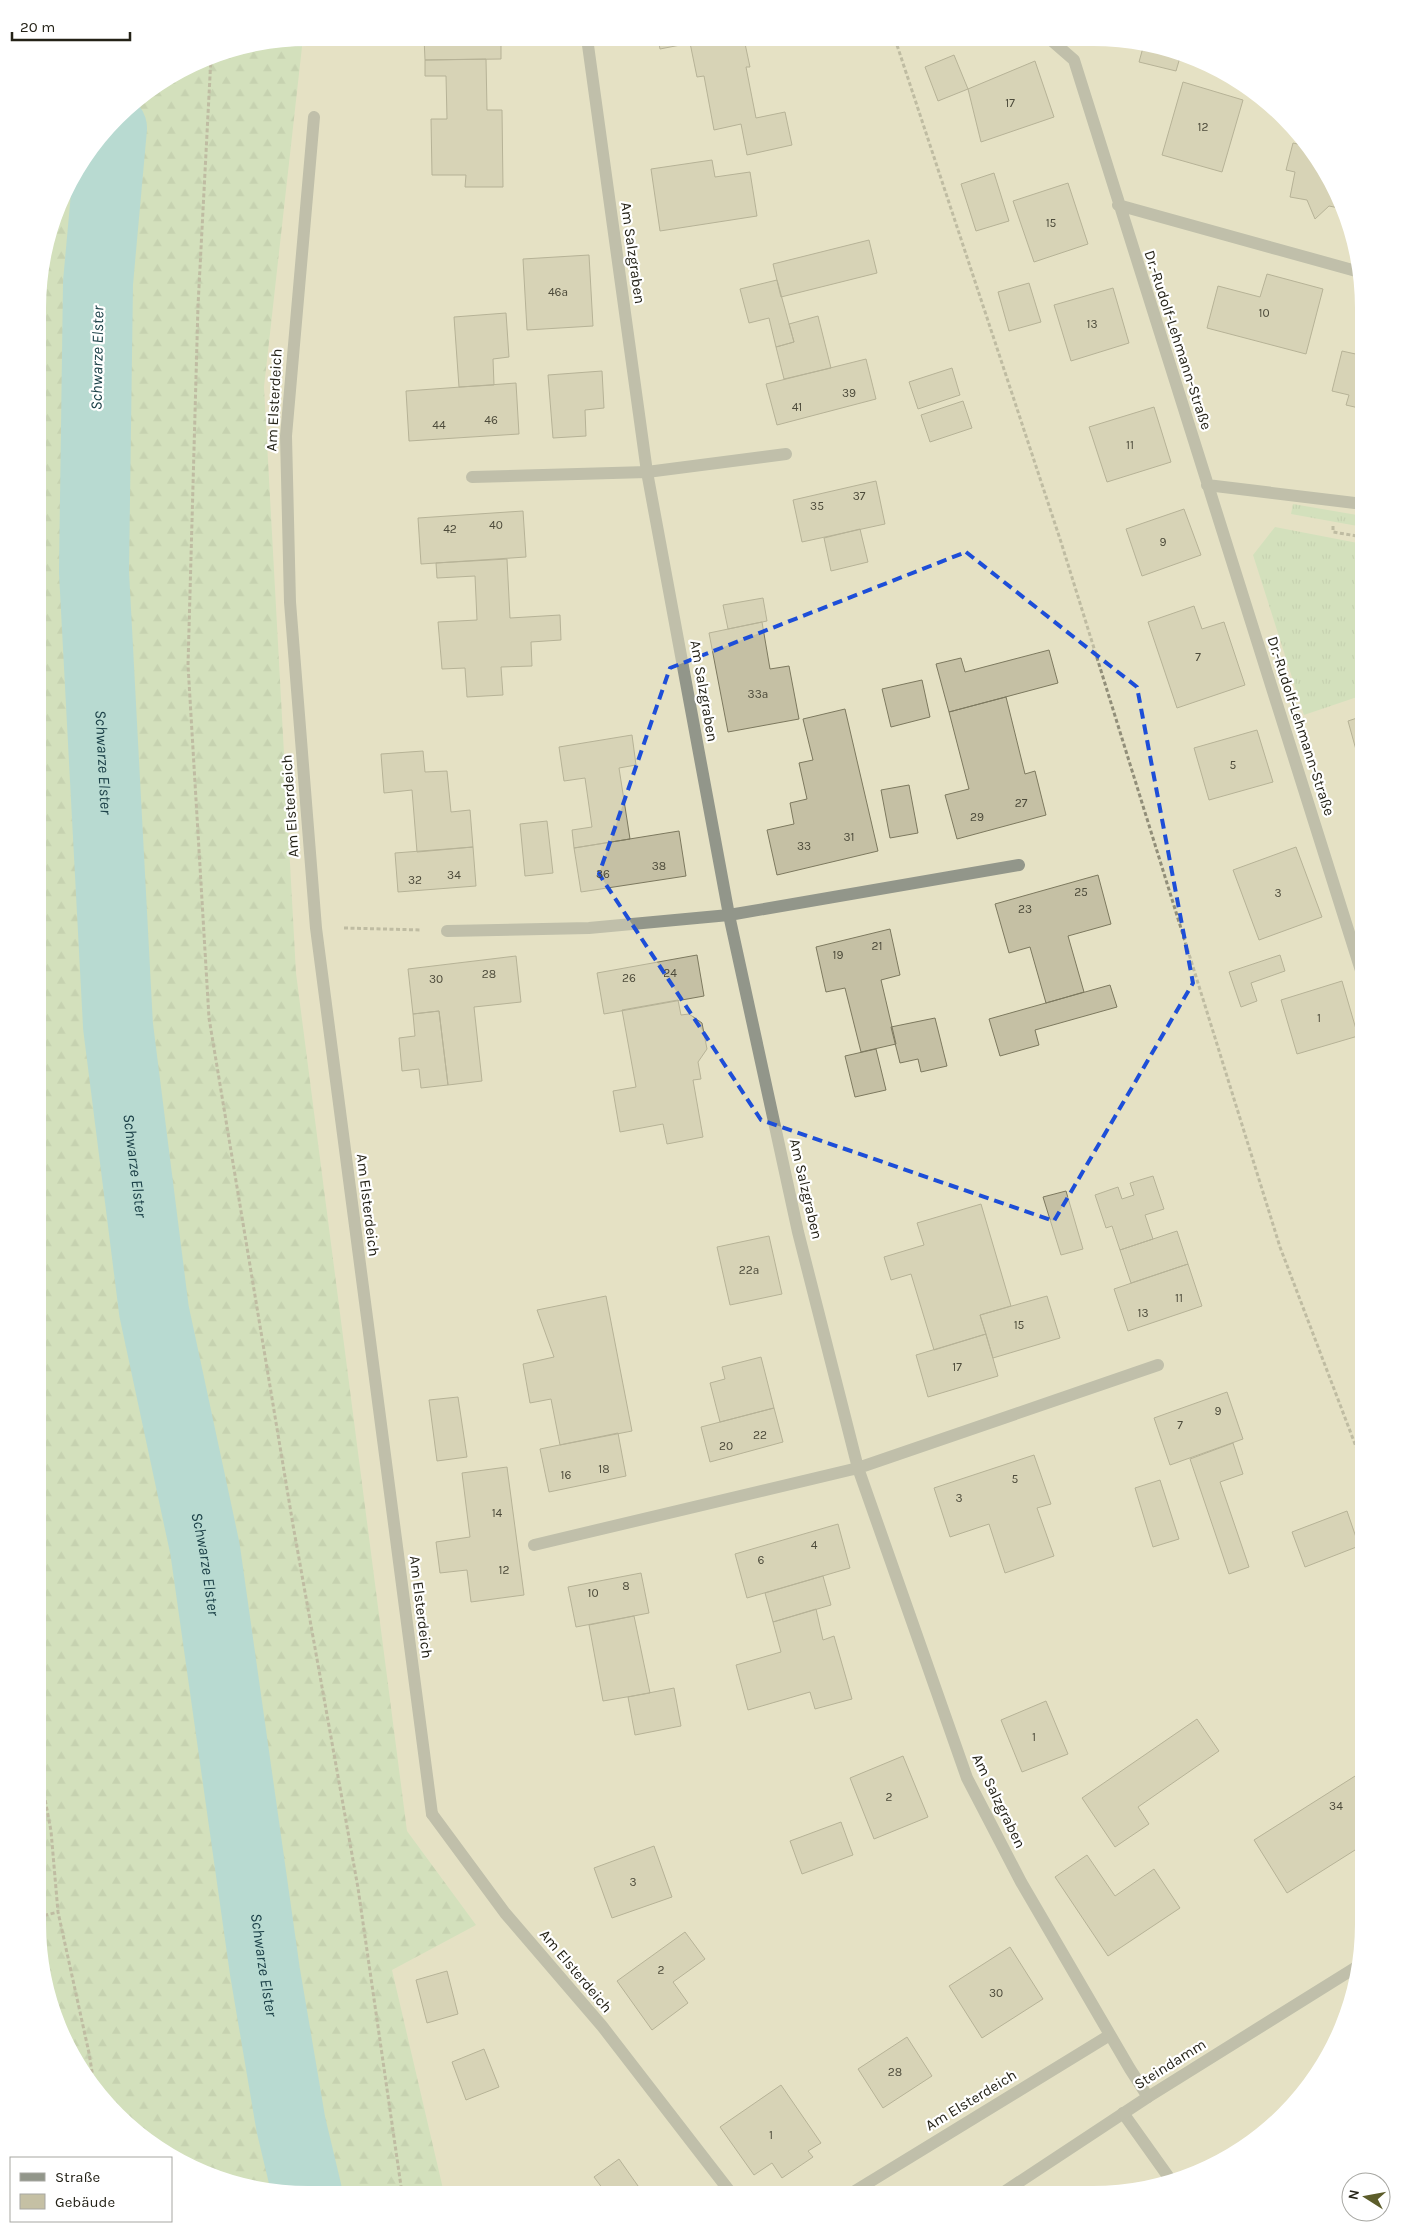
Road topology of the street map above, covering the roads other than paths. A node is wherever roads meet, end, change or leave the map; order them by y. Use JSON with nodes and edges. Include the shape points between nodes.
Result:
{"nodes":[{"id":1,"x":589,"y":46,"type":"edge"},
{"id":2,"x":1058,"y":46,"type":"edge"},
{"id":3,"x":314,"y":117,"type":"dead end"},
{"id":4,"x":1118,"y":205,"type":"junction"},
{"id":5,"x":1352,"y":270,"type":"edge"},
{"id":6,"x":786,"y":454,"type":"dead end"},
{"id":7,"x":647,"y":472,"type":"junction"},
{"id":8,"x":472,"y":477,"type":"dead end"},
{"id":9,"x":1207,"y":485,"type":"junction"},
{"id":10,"x":1355,"y":503,"type":"edge"},
{"id":11,"x":1019,"y":865,"type":"dead end"},
{"id":12,"x":728,"y":916,"type":"junction"},
{"id":13,"x":447,"y":931,"type":"road end"},
{"id":14,"x":1355,"y":952,"type":"edge"},
{"id":15,"x":1158,"y":1366,"type":"dead end"},
{"id":16,"x":858,"y":1468,"type":"junction"},
{"id":17,"x":534,"y":1545,"type":"dead end"},
{"id":18,"x":1351,"y":1970,"type":"edge"},
{"id":19,"x":1110,"y":2035,"type":"junction"},
{"id":20,"x":1148,"y":2097,"type":"junction"},
{"id":21,"x":1123,"y":2113,"type":"junction"},
{"id":22,"x":1167,"y":2175,"type":"edge"},
{"id":23,"x":725,"y":2186,"type":"edge"},
{"id":24,"x":863,"y":2186,"type":"edge"},
{"id":25,"x":1013,"y":2186,"type":"edge"}],
"edges":[{"from":1,"to":7,"type":"street","name":"Am Salzgraben"},
{"from":2,"to":4,"type":"street","name":"Dr.-Rudolf-Lehmann-Straße","via":[[1074,60]]},
{"from":3,"to":23,"type":"street","name":"Am Elsterdeich","via":[[286,436],[290,602],[316,928],[432,1814],[505,1913],[602,2026]]},
{"from":4,"to":5,"type":"street"},
{"from":4,"to":9,"type":"street","name":"Dr.-Rudolf-Lehmann-Straße"},
{"from":6,"to":7,"type":"street"},
{"from":7,"to":8,"type":"street"},
{"from":7,"to":12,"type":"street","name":"Am Salzgraben"},
{"from":9,"to":10,"type":"street"},
{"from":9,"to":14,"type":"street","name":"Dr.-Rudolf-Lehmann-Straße"},
{"from":11,"to":12,"type":"street"},
{"from":12,"to":13,"type":"street","via":[[589,928]]},
{"from":12,"to":16,"type":"street","name":"Am Salzgraben","via":[[798,1232]]},
{"from":15,"to":16,"type":"street"},
{"from":16,"to":17,"type":"street"},
{"from":16,"to":19,"type":"street","name":"Am Salzgraben","via":[[967,1778],[1021,1882]]},
{"from":18,"to":20,"type":"street","name":"Steindamm"},
{"from":19,"to":20,"type":"street","name":"Am Salzgraben"},
{"from":19,"to":24,"type":"street","name":"Am Elsterdeich"},
{"from":20,"to":21,"type":"street","name":"Steindamm"},
{"from":21,"to":22,"type":"street"},
{"from":21,"to":25,"type":"street","name":"Steindamm"}]}
